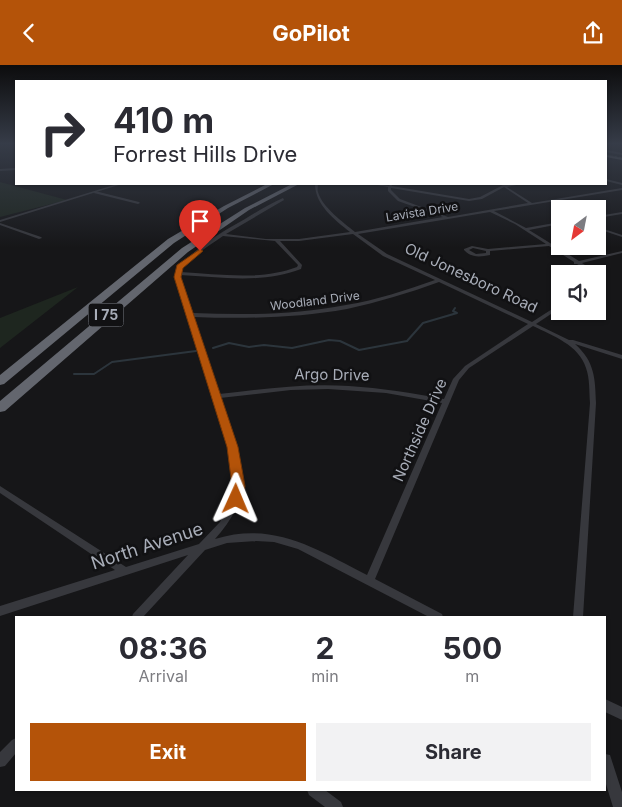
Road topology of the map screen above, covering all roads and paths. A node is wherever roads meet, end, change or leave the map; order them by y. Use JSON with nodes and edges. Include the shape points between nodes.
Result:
{"nodes":[{"id":1,"x":607,"y":181,"type":"edge"},
{"id":2,"x":622,"y":184,"type":"edge"},
{"id":3,"x":117,"y":185,"type":"edge"},
{"id":4,"x":269,"y":185,"type":"edge"},
{"id":5,"x":294,"y":185,"type":"edge"},
{"id":6,"x":298,"y":185,"type":"edge"},
{"id":7,"x":316,"y":185,"type":"edge"},
{"id":8,"x":391,"y":185,"type":"edge"},
{"id":9,"x":501,"y":185,"type":"edge"},
{"id":10,"x":512,"y":185,"type":"edge"},
{"id":11,"x":504,"y":186,"type":"junction"},
{"id":12,"x":622,"y":189,"type":"edge"},
{"id":13,"x":282,"y":191,"type":"edge"},
{"id":14,"x":95,"y":192,"type":"junction"},
{"id":15,"x":138,"y":203,"type":"dead end"},
{"id":16,"x":531,"y":204,"type":"junction"},
{"id":17,"x":490,"y":211,"type":"junction"},
{"id":18,"x":622,"y":213,"type":"edge"},
{"id":19,"x":606,"y":216,"type":"edge"},
{"id":20,"x":448,"y":218,"type":"junction"},
{"id":21,"x":0,"y":223,"type":"edge"},
{"id":22,"x":551,"y":225,"type":"edge"},
{"id":23,"x":525,"y":229,"type":"junction"},
{"id":24,"x":606,"y":231,"type":"edge"},
{"id":25,"x":355,"y":233,"type":"junction"},
{"id":26,"x":224,"y":235,"type":"junction"},
{"id":27,"x":622,"y":236,"type":"edge"},
{"id":28,"x":40,"y":238,"type":"dead end"},
{"id":29,"x":277,"y":241,"type":"junction"},
{"id":30,"x":548,"y":245,"type":"junction"},
{"id":31,"x":488,"y":250,"type":"dead end"},
{"id":32,"x":622,"y":251,"type":"edge"},
{"id":33,"x":576,"y":263,"type":"junction"},
{"id":34,"x":580,"y":265,"type":"edge"},
{"id":35,"x":177,"y":273,"type":"junction"},
{"id":36,"x":438,"y":281,"type":"junction"},
{"id":37,"x":122,"y":282,"type":"junction"},
{"id":38,"x":551,"y":312,"type":"edge"},
{"id":39,"x":190,"y":315,"type":"junction"},
{"id":40,"x":531,"y":325,"type":"junction"},
{"id":41,"x":564,"y":339,"type":"junction"},
{"id":42,"x":622,"y":357,"type":"edge"},
{"id":43,"x":0,"y":381,"type":"edge"},
{"id":44,"x":216,"y":396,"type":"junction"},
{"id":45,"x":446,"y":402,"type":"junction"},
{"id":46,"x":0,"y":408,"type":"edge"},
{"id":47,"x":0,"y":489,"type":"edge"},
{"id":48,"x":205,"y":545,"type":"junction"},
{"id":49,"x":124,"y":571,"type":"junction"},
{"id":50,"x":369,"y":581,"type":"junction"},
{"id":51,"x":0,"y":611,"type":"edge"},
{"id":52,"x":138,"y":616,"type":"edge"},
{"id":53,"x":436,"y":616,"type":"edge"},
{"id":54,"x":578,"y":616,"type":"edge"},
{"id":55,"x":606,"y":705,"type":"edge"},
{"id":56,"x":622,"y":713,"type":"edge"},
{"id":57,"x":15,"y":745,"type":"edge"},
{"id":58,"x":0,"y":761,"type":"edge"},
{"id":59,"x":606,"y":763,"type":"edge"},
{"id":60,"x":315,"y":791,"type":"edge"},
{"id":61,"x":336,"y":807,"type":"edge"},
{"id":62,"x":620,"y":807,"type":"edge"}],
"edges":[{"from":1,"to":2,"type":"street"},
{"from":3,"to":14,"type":"street"},
{"from":4,"to":37,"type":"highway","via":[[183,233]]},
{"from":5,"to":13,"type":"highway","number":"I 75"},
{"from":6,"to":13,"type":"highway"},
{"from":7,"to":25,"type":"street","name":"Old Jonesboro Road","via":[[325,206]]},
{"from":8,"to":11,"type":"street","via":[[469,200],[481,198]]},
{"from":8,"to":20,"type":"street","via":[[388,190],[400,200]]},
{"from":9,"to":11,"type":"street"},
{"from":10,"to":11,"type":"street"},
{"from":11,"to":16,"type":"street"},
{"from":12,"to":16,"type":"street","name":"Lavista Drive"},
{"from":13,"to":26,"type":"street"},
{"from":13,"to":37,"type":"highway","number":"I 75","via":[[208,222]]},
{"from":13,"to":46,"type":"highway","number":"I 75","via":[[229,220],[185,250]]},
{"from":14,"to":15,"type":"street"},
{"from":14,"to":21,"type":"street"},
{"from":16,"to":17,"type":"street","name":"Lavista Drive"},
{"from":17,"to":20,"type":"street","name":"Lavista Drive"},
{"from":17,"to":23,"type":"street"},
{"from":18,"to":19,"type":"street"},
{"from":20,"to":25,"type":"street","name":"Lavista Drive"},
{"from":21,"to":28,"type":"street"},
{"from":22,"to":23,"type":"street"},
{"from":23,"to":30,"type":"street"},
{"from":24,"to":27,"type":"street"},
{"from":25,"to":29,"type":"street","name":"Lavista Drive"},
{"from":25,"to":36,"type":"street","name":"Old Jonesboro Road","via":[[384,255]]},
{"from":26,"to":29,"type":"street","name":"Lavista Drive"},
{"from":26,"to":35,"type":"street","via":[[187,259]]},
{"from":29,"to":35,"type":"street","via":[[300,265],[299,268],[272,276]]},
{"from":30,"to":31,"type":"street"},
{"from":30,"to":33,"type":"street"},
{"from":32,"to":33,"type":"street"},
{"from":33,"to":34,"type":"street"},
{"from":35,"to":39,"type":"street"},
{"from":36,"to":39,"type":"street","name":"Woodland Drive","via":[[385,300],[331,311],[258,317]]},
{"from":36,"to":40,"type":"street","name":"Old Jonesboro Road"},
{"from":37,"to":43,"type":"highway","number":"I 75"},
{"from":38,"to":40,"type":"street","name":"Northside Drive"},
{"from":39,"to":44,"type":"street"},
{"from":40,"to":41,"type":"street","name":"Old Jonesboro Road"},
{"from":40,"to":45,"type":"street","name":"Northside Drive","via":[[467,367],[456,379]]},
{"from":41,"to":42,"type":"street"},
{"from":41,"to":54,"type":"street","name":"Old Jonesboro Road","via":[[585,355],[592,376],[593,403]]},
{"from":44,"to":45,"type":"street","name":"Argo Drive","via":[[344,387]]},
{"from":44,"to":48,"type":"street","via":[[232,447],[238,486],[231,513]]},
{"from":45,"to":50,"type":"street","name":"Northside Drive"},
{"from":47,"to":49,"type":"street"},
{"from":48,"to":49,"type":"street","name":"North Avenue"},
{"from":48,"to":50,"type":"street","name":"North Avenue","via":[[244,536],[278,538],[301,546]]},
{"from":48,"to":52,"type":"street"},
{"from":49,"to":51,"type":"street","name":"North Avenue"},
{"from":50,"to":53,"type":"street","name":"North Avenue"},
{"from":55,"to":56,"type":"street"},
{"from":57,"to":58,"type":"street"},
{"from":59,"to":62,"type":"street"},
{"from":60,"to":61,"type":"street"}]}
